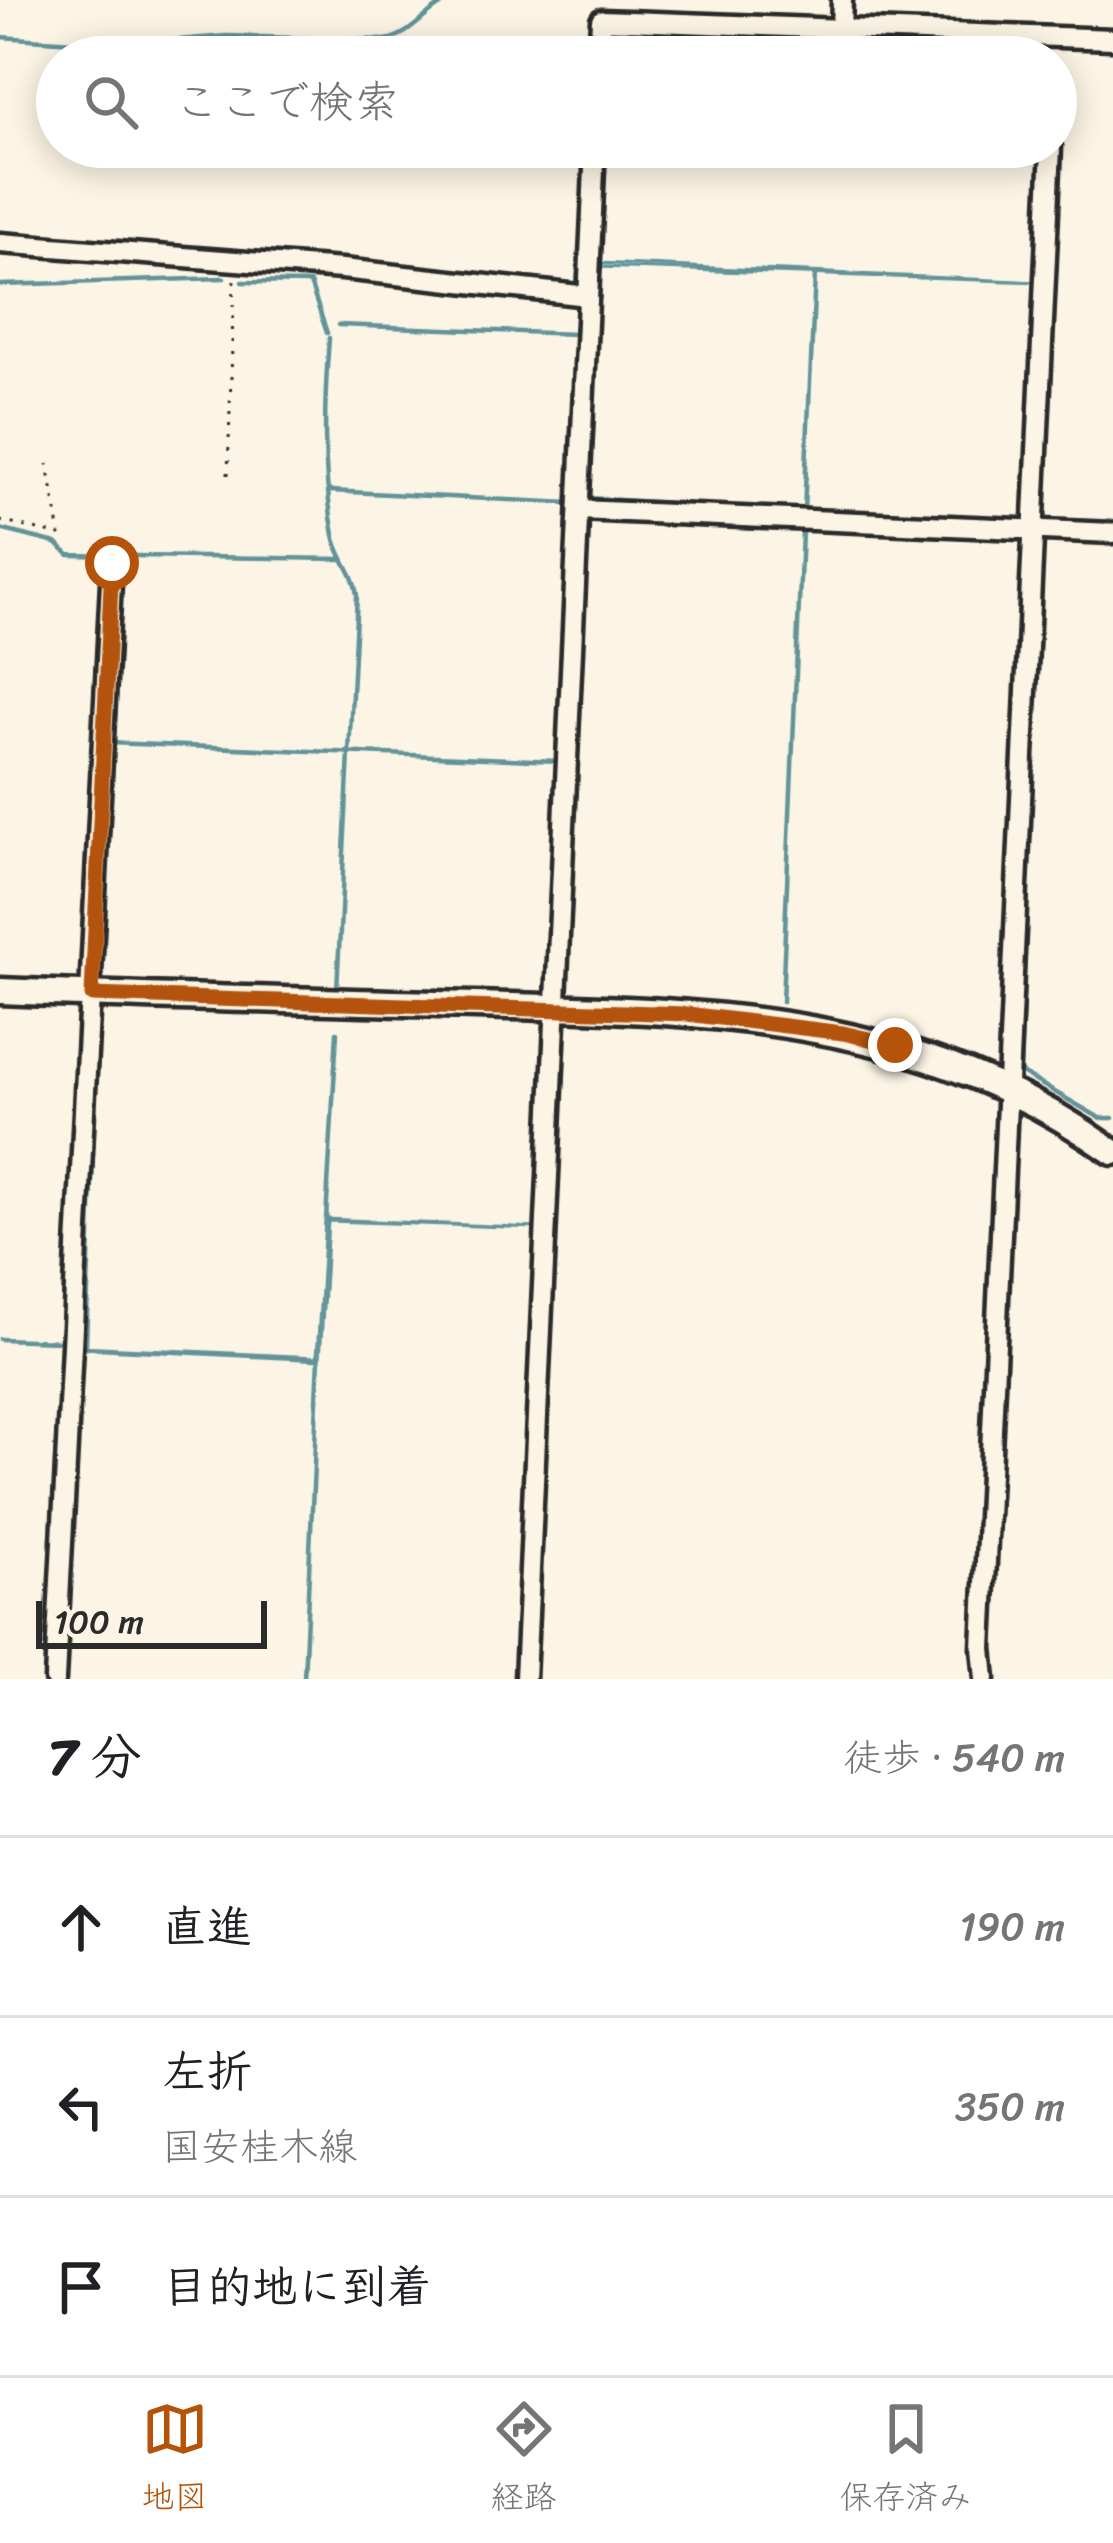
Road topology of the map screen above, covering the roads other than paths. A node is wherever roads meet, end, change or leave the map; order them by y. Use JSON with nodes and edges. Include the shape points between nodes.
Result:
{"nodes":[{"id":1,"x":842,"y":0,"type":"edge"},
{"id":2,"x":841,"y":28,"type":"junction"},
{"id":3,"x":600,"y":36,"type":"edge"},
{"id":4,"x":931,"y":36,"type":"edge"},
{"id":5,"x":1113,"y":39,"type":"edge"},
{"id":6,"x":1077,"y":44,"type":"edge"},
{"id":7,"x":594,"y":168,"type":"edge"},
{"id":8,"x":1050,"y":168,"type":"edge"},
{"id":9,"x":0,"y":243,"type":"edge"},
{"id":10,"x":588,"y":296,"type":"junction"},
{"id":11,"x":579,"y":510,"type":"junction"},
{"id":12,"x":1036,"y":530,"type":"junction"},
{"id":13,"x":1113,"y":533,"type":"edge"},
{"id":14,"x":112,"y":563,"type":"dead end"},
{"id":15,"x":0,"y":991,"type":"edge"},
{"id":16,"x":92,"y":995,"type":"junction"},
{"id":17,"x":558,"y":1007,"type":"junction"},
{"id":18,"x":1010,"y":1091,"type":"junction"},
{"id":19,"x":1113,"y":1152,"type":"edge"},
{"id":20,"x":56,"y":1679,"type":"edge"},
{"id":21,"x":525,"y":1679,"type":"edge"},
{"id":22,"x":985,"y":1679,"type":"edge"}],
"edges":[{"from":1,"to":2,"type":"street"},
{"from":2,"to":3,"type":"street","via":[[601,20]]},
{"from":2,"to":4,"type":"street"},
{"from":5,"to":6,"type":"street"},
{"from":7,"to":10,"type":"street"},
{"from":8,"to":12,"type":"street"},
{"from":9,"to":10,"type":"street"},
{"from":10,"to":11,"type":"street"},
{"from":11,"to":12,"type":"street"},
{"from":11,"to":17,"type":"street"},
{"from":12,"to":13,"type":"street"},
{"from":12,"to":18,"type":"street"},
{"from":14,"to":16,"type":"street"},
{"from":15,"to":16,"type":"main road"},
{"from":16,"to":17,"type":"main road"},
{"from":16,"to":20,"type":"street"},
{"from":17,"to":18,"type":"main road","via":[[843,1033],[937,1058]]},
{"from":17,"to":21,"type":"street"},
{"from":18,"to":19,"type":"main road"},
{"from":18,"to":22,"type":"street"}]}
